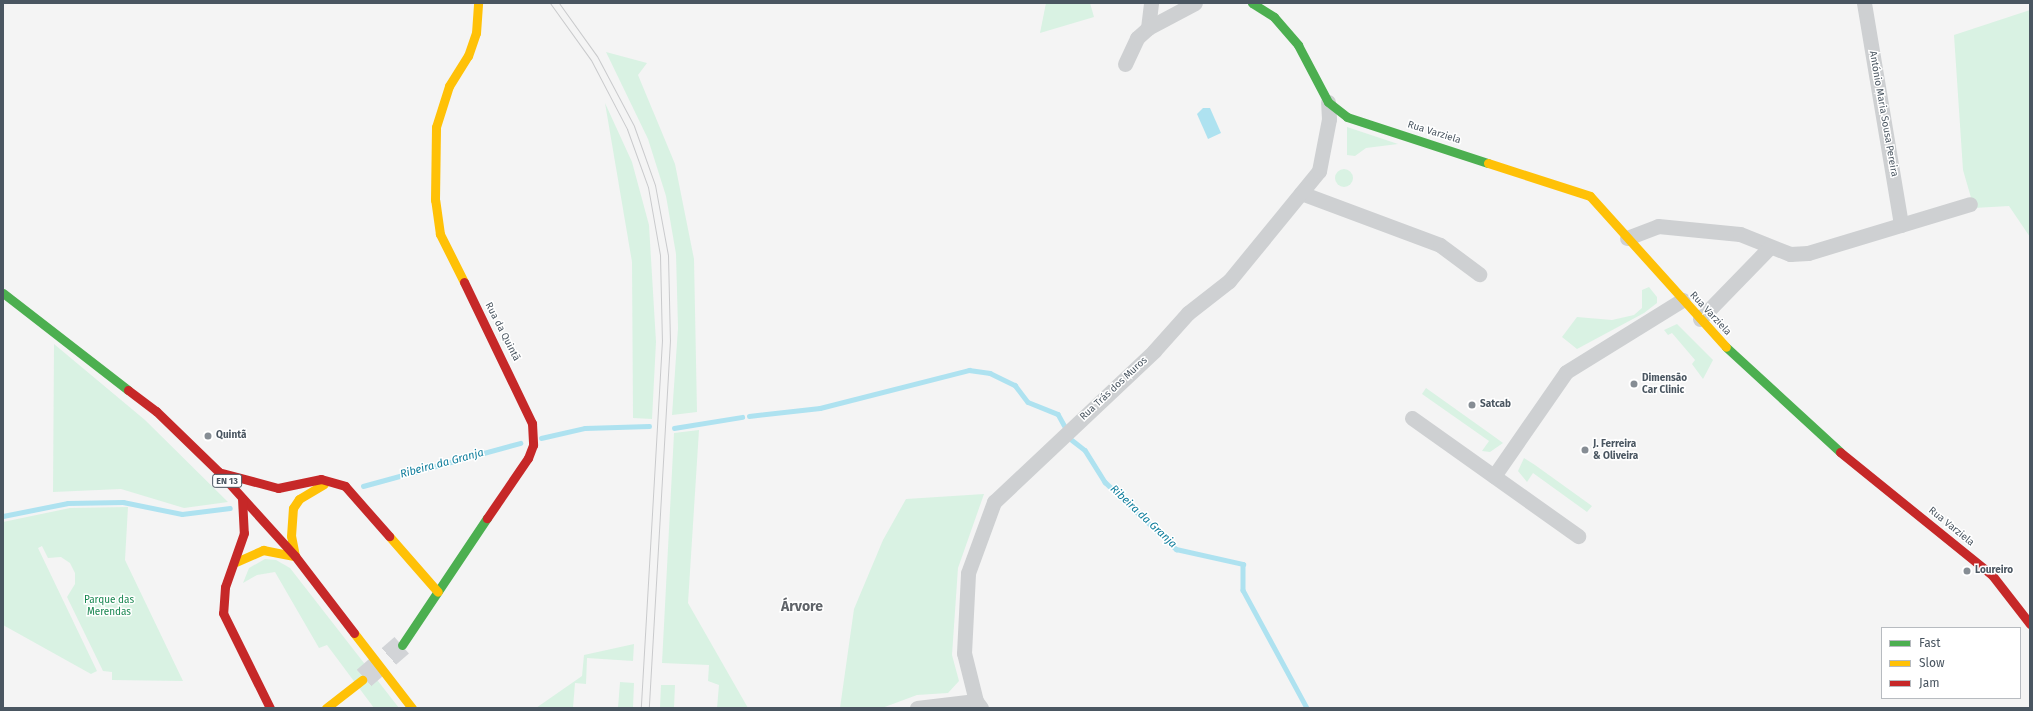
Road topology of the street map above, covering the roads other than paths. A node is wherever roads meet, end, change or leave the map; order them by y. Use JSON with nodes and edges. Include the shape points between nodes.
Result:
{"nodes":[{"id":1,"x":478,"y":3,"type":"edge"},
{"id":2,"x":1151,"y":3,"type":"edge"},
{"id":3,"x":1195,"y":3,"type":"edge"},
{"id":4,"x":1252,"y":3,"type":"edge"},
{"id":5,"x":1864,"y":3,"type":"edge"},
{"id":6,"x":1148,"y":28,"type":"junction"},
{"id":7,"x":1124,"y":64,"type":"dead end"},
{"id":8,"x":1328,"y":102,"type":"junction"},
{"id":9,"x":1301,"y":193,"type":"junction"},
{"id":10,"x":1970,"y":204,"type":"dead end"},
{"id":11,"x":1901,"y":224,"type":"junction"},
{"id":12,"x":1627,"y":238,"type":"junction"},
{"id":13,"x":1770,"y":247,"type":"junction"},
{"id":14,"x":1479,"y":274,"type":"dead end"},
{"id":15,"x":3,"y":293,"type":"edge"},
{"id":16,"x":1682,"y":300,"type":"junction"},
{"id":17,"x":1700,"y":319,"type":"junction"},
{"id":18,"x":1412,"y":418,"type":"dead end"},
{"id":19,"x":219,"y":472,"type":"junction"},
{"id":20,"x":1494,"y":476,"type":"junction"},
{"id":21,"x":330,"y":480,"type":"junction"},
{"id":22,"x":242,"y":498,"type":"junction"},
{"id":23,"x":1578,"y":536,"type":"dead end"},
{"id":24,"x":295,"y":556,"type":"junction"},
{"id":25,"x":236,"y":562,"type":"junction"},
{"id":26,"x":438,"y":592,"type":"junction"},
{"id":27,"x":2030,"y":624,"type":"edge"},
{"id":28,"x":402,"y":645,"type":"tunnel mouth"},
{"id":29,"x":362,"y":680,"type":"tunnel mouth"},
{"id":30,"x":981,"y":706,"type":"edge"},
{"id":31,"x":270,"y":708,"type":"edge"},
{"id":32,"x":326,"y":708,"type":"edge"},
{"id":33,"x":412,"y":708,"type":"edge"},
{"id":34,"x":917,"y":708,"type":"edge"}],
"edges":[{"from":1,"to":26,"type":"street","name":"Rua da Quintã","via":[[476,33],[468,56],[448,86],[436,127],[435,200],[440,234],[519,390],[532,423],[533,445],[528,458]]},
{"from":2,"to":6,"type":"street"},
{"from":3,"to":6,"type":"street"},
{"from":4,"to":8,"type":"street","via":[[1274,17],[1298,45]]},
{"from":5,"to":11,"type":"street","name":"António Maria Sousa Pereira"},
{"from":6,"to":7,"type":"street","via":[[1137,38]]},
{"from":8,"to":9,"type":"street","name":"Rua Trás dos Muros","via":[[1328,127],[1320,171]]},
{"from":8,"to":12,"type":"street","name":"Rua Varziela","via":[[1346,117],[1571,187],[1590,196]]},
{"from":9,"to":14,"type":"street","via":[[1440,245]]},
{"from":9,"to":30,"type":"street","name":"Rua Trás dos Muros","via":[[1229,281],[1188,313],[1154,351],[994,502],[968,573],[964,653]]},
{"from":10,"to":11,"type":"street"},
{"from":11,"to":13,"type":"street","via":[[1808,253],[1790,254]]},
{"from":12,"to":13,"type":"street","via":[[1658,226],[1740,234]]},
{"from":12,"to":16,"type":"street","name":"Rua Varziela"},
{"from":13,"to":17,"type":"street"},
{"from":15,"to":19,"type":"street","number":"EN 13","via":[[156,411]]},
{"from":16,"to":17,"type":"street","name":"Rua Varziela"},
{"from":16,"to":20,"type":"street","via":[[1566,372]]},
{"from":17,"to":27,"type":"street","name":"Rua Varziela","via":[[1856,466],[1992,575]]},
{"from":18,"to":20,"type":"street"},
{"from":19,"to":21,"type":"street","via":[[256,486],[278,488],[312,480]]},
{"from":19,"to":22,"type":"street","number":"EN 13"},
{"from":20,"to":23,"type":"street"},
{"from":21,"to":24,"type":"street","via":[[299,499],[293,508],[291,536]]},
{"from":21,"to":26,"type":"street","via":[[355,495]]},
{"from":22,"to":24,"type":"street","number":"EN 13"},
{"from":22,"to":25,"type":"street","via":[[244,534]]},
{"from":24,"to":25,"type":"street","via":[[263,550]]},
{"from":24,"to":33,"type":"street","number":"EN 13"},
{"from":25,"to":31,"type":"street","via":[[225,587],[223,613]]},
{"from":26,"to":28,"type":"street","name":"Rua da Quintã"},
{"from":29,"to":32,"type":"street"},
{"from":30,"to":34,"type":"street"}]}
